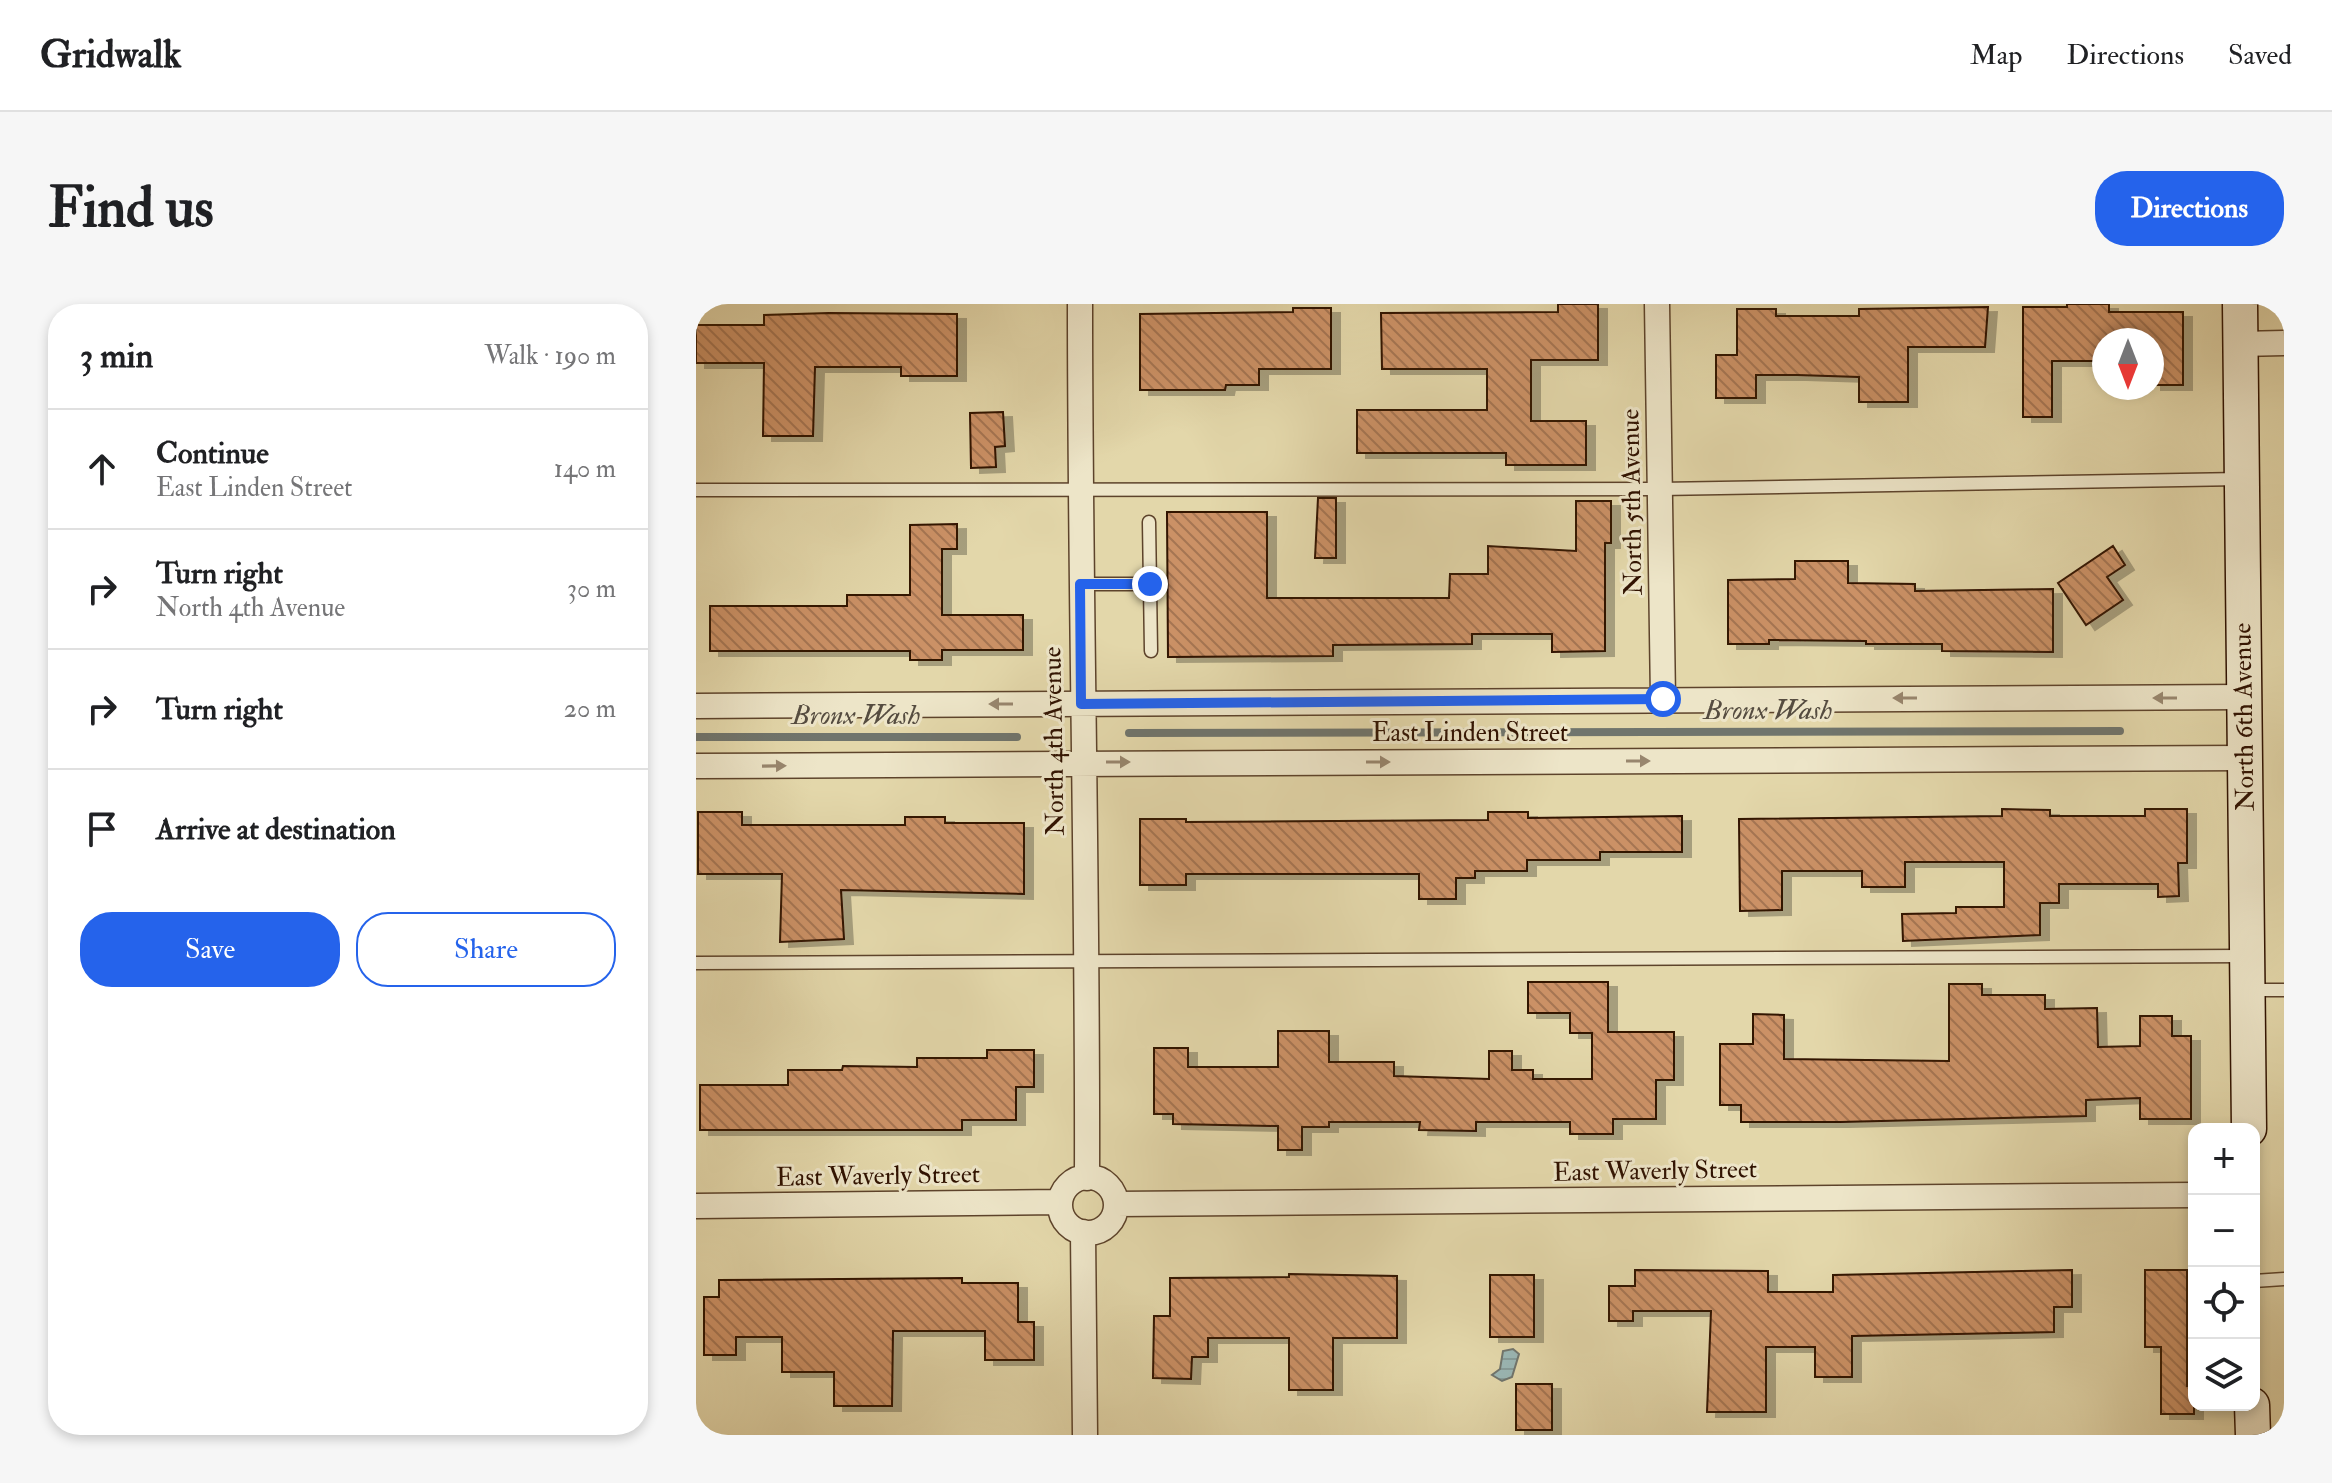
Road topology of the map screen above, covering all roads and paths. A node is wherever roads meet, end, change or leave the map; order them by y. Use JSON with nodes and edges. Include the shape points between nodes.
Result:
{"nodes":[{"id":1,"x":1080,"y":304,"type":"edge"},
{"id":2,"x":1657,"y":304,"type":"edge"},
{"id":3,"x":2240,"y":304,"type":"edge"},
{"id":4,"x":2284,"y":343,"type":"edge"},
{"id":5,"x":2240,"y":344,"type":"junction"},
{"id":6,"x":2241,"y":479,"type":"junction"},
{"id":7,"x":1660,"y":489,"type":"junction"},
{"id":8,"x":696,"y":490,"type":"edge"},
{"id":9,"x":1080,"y":492,"type":"junction"},
{"id":10,"x":1149,"y":522,"type":"dead end"},
{"id":11,"x":1080,"y":584,"type":"junction"},
{"id":12,"x":1150,"y":584,"type":"junction"},
{"id":13,"x":1151,"y":651,"type":"dead end"},
{"id":14,"x":2243,"y":697,"type":"junction"},
{"id":15,"x":1663,"y":699,"type":"junction"},
{"id":16,"x":1081,"y":704,"type":"junction"},
{"id":17,"x":696,"y":706,"type":"edge"},
{"id":18,"x":2244,"y":758,"type":"junction"},
{"id":19,"x":1082,"y":763,"type":"junction"},
{"id":20,"x":696,"y":766,"type":"edge"},
{"id":21,"x":2247,"y":956,"type":"junction"},
{"id":22,"x":1088,"y":961,"type":"junction"},
{"id":23,"x":696,"y":963,"type":"edge"},
{"id":24,"x":2247,"y":990,"type":"junction"},
{"id":25,"x":2284,"y":990,"type":"edge"},
{"id":26,"x":2249,"y":1123,"type":"edge"},
{"id":27,"x":1087,"y":1178,"type":"junction"},
{"id":28,"x":2188,"y":1195,"type":"edge"},
{"id":29,"x":1060,"y":1202,"type":"junction"},
{"id":30,"x":1116,"y":1204,"type":"junction"},
{"id":31,"x":696,"y":1206,"type":"edge"},
{"id":32,"x":1083,"y":1232,"type":"junction"},
{"id":33,"x":2284,"y":1279,"type":"edge"},
{"id":34,"x":2260,"y":1281,"type":"edge"},
{"id":35,"x":2252,"y":1411,"type":"edge"},
{"id":36,"x":1085,"y":1435,"type":"edge"},
{"id":37,"x":2253,"y":1435,"type":"edge"}],
"edges":[{"from":1,"to":9,"type":"street","name":"North 4th Avenue"},
{"from":2,"to":7,"type":"street","name":"North 5th Avenue"},
{"from":3,"to":5,"type":"street","name":"North 6th Avenue"},
{"from":4,"to":5,"type":"street"},
{"from":5,"to":6,"type":"street","name":"North 6th Avenue"},
{"from":6,"to":7,"type":"lane"},
{"from":6,"to":14,"type":"street","name":"North 6th Avenue"},
{"from":7,"to":9,"type":"lane"},
{"from":7,"to":15,"type":"street","name":"North 5th Avenue"},
{"from":8,"to":9,"type":"lane"},
{"from":9,"to":11,"type":"street","name":"North 4th Avenue"},
{"from":10,"to":12,"type":"lane"},
{"from":11,"to":12,"type":"lane"},
{"from":11,"to":16,"type":"street","name":"North 4th Avenue"},
{"from":12,"to":13,"type":"lane"},
{"from":14,"to":15,"type":"street","name":"East Linden Street","one_way":true},
{"from":14,"to":18,"type":"street","name":"North 6th Avenue"},
{"from":15,"to":16,"type":"street","name":"East Linden Street"},
{"from":16,"to":17,"type":"street","name":"East Linden Street","one_way":true},
{"from":16,"to":19,"type":"street","name":"North 4th Avenue"},
{"from":19,"to":18,"type":"street","name":"East Linden Street","one_way":true},
{"from":18,"to":21,"type":"street","name":"North 6th Avenue"},
{"from":20,"to":19,"type":"street","name":"East Linden Street","one_way":true},
{"from":19,"to":22,"type":"street","name":"North 4th Avenue"},
{"from":21,"to":22,"type":"lane"},
{"from":21,"to":24,"type":"street","name":"North 6th Avenue"},
{"from":22,"to":23,"type":"lane"},
{"from":22,"to":27,"type":"street","name":"North 4th Avenue"},
{"from":24,"to":25,"type":"lane"},
{"from":24,"to":26,"type":"street","name":"North 6th Avenue"},
{"from":27,"to":29,"type":"street","via":[[1068,1186]]},
{"from":27,"to":30,"type":"street","via":[[1109,1187]]},
{"from":28,"to":30,"type":"street","name":"East Waverly Street"},
{"from":29,"to":31,"type":"street","name":"East Waverly Street"},
{"from":29,"to":32,"type":"street","via":[[1064,1220]]},
{"from":30,"to":32,"type":"street","via":[[1104,1228]]},
{"from":32,"to":36,"type":"street"},
{"from":33,"to":34,"type":"lane"},
{"from":35,"to":37,"type":"street"}]}
